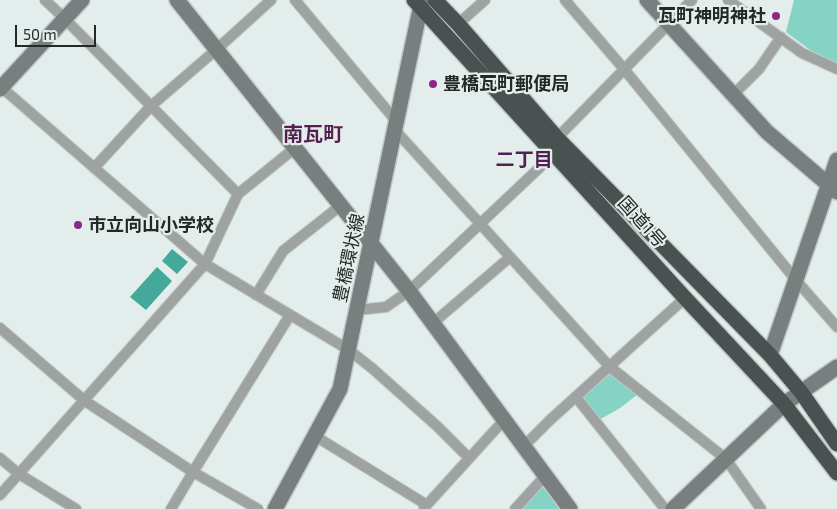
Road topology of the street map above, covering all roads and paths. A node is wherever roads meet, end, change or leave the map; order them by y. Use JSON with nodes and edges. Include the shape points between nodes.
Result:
{"nodes":[{"id":1,"x":45,"y":0,"type":"edge"},
{"id":2,"x":82,"y":0,"type":"edge"},
{"id":3,"x":177,"y":0,"type":"edge"},
{"id":4,"x":271,"y":0,"type":"edge"},
{"id":5,"x":295,"y":0,"type":"edge"},
{"id":6,"x":435,"y":0,"type":"edge"},
{"id":7,"x":485,"y":0,"type":"edge"},
{"id":8,"x":565,"y":0,"type":"edge"},
{"id":9,"x":648,"y":0,"type":"edge"},
{"id":10,"x":692,"y":0,"type":"edge"},
{"id":11,"x":728,"y":0,"type":"edge"},
{"id":12,"x":418,"y":2,"type":"edge"},
{"id":13,"x":64,"y":18,"type":"junction"},
{"id":14,"x":458,"y":24,"type":"junction"},
{"id":15,"x":669,"y":24,"type":"junction"},
{"id":16,"x":781,"y":37,"type":"junction"},
{"id":17,"x":217,"y":49,"type":"junction"},
{"id":18,"x":624,"y":69,"type":"junction"},
{"id":19,"x":837,"y":69,"type":"edge"},
{"id":20,"x":0,"y":87,"type":"edge"},
{"id":21,"x":733,"y":95,"type":"junction"},
{"id":22,"x":150,"y":106,"type":"junction"},
{"id":23,"x":395,"y":126,"type":"junction"},
{"id":24,"x":557,"y":138,"type":"junction"},
{"id":25,"x":295,"y":148,"type":"junction"},
{"id":26,"x":554,"y":154,"type":"junction"},
{"id":27,"x":837,"y":160,"type":"edge"},
{"id":28,"x":94,"y":168,"type":"junction"},
{"id":29,"x":833,"y":189,"type":"edge"},
{"id":30,"x":238,"y":194,"type":"junction"},
{"id":31,"x":340,"y":206,"type":"junction"},
{"id":32,"x":479,"y":224,"type":"junction"},
{"id":33,"x":371,"y":244,"type":"junction"},
{"id":34,"x":509,"y":258,"type":"junction"},
{"id":35,"x":205,"y":264,"type":"junction"},
{"id":36,"x":795,"y":280,"type":"junction"},
{"id":37,"x":408,"y":290,"type":"junction"},
{"id":38,"x":256,"y":295,"type":"junction"},
{"id":39,"x":685,"y":298,"type":"junction"},
{"id":40,"x":357,"y":310,"type":"junction"},
{"id":41,"x":290,"y":315,"type":"junction"},
{"id":42,"x":433,"y":324,"type":"junction"},
{"id":43,"x":837,"y":327,"type":"edge"},
{"id":44,"x":0,"y":328,"type":"edge"},
{"id":45,"x":349,"y":350,"type":"junction"},
{"id":46,"x":770,"y":355,"type":"junction"},
{"id":47,"x":610,"y":367,"type":"junction"},
{"id":48,"x":837,"y":367,"type":"edge"},
{"id":49,"x":801,"y":392,"type":"junction"},
{"id":50,"x":576,"y":397,"type":"junction"},
{"id":51,"x":85,"y":401,"type":"junction"},
{"id":52,"x":784,"y":404,"type":"junction"},
{"id":53,"x":504,"y":420,"type":"junction"},
{"id":54,"x":314,"y":436,"type":"junction"},
{"id":55,"x":837,"y":444,"type":"edge"},
{"id":56,"x":523,"y":447,"type":"junction"},
{"id":57,"x":0,"y":458,"type":"edge"},
{"id":58,"x":469,"y":458,"type":"junction"},
{"id":59,"x":726,"y":459,"type":"junction"},
{"id":60,"x":193,"y":472,"type":"junction"},
{"id":61,"x":837,"y":473,"type":"edge"},
{"id":62,"x":19,"y":474,"type":"junction"},
{"id":63,"x":545,"y":476,"type":"junction"},
{"id":64,"x":0,"y":495,"type":"edge"},
{"id":65,"x":425,"y":507,"type":"edge"},
{"id":66,"x":76,"y":509,"type":"edge"},
{"id":67,"x":171,"y":509,"type":"edge"},
{"id":68,"x":258,"y":509,"type":"edge"},
{"id":69,"x":275,"y":509,"type":"edge"},
{"id":70,"x":515,"y":509,"type":"edge"},
{"id":71,"x":570,"y":509,"type":"edge"},
{"id":72,"x":665,"y":509,"type":"edge"},
{"id":73,"x":673,"y":509,"type":"edge"},
{"id":74,"x":761,"y":509,"type":"edge"}],
"edges":[{"from":1,"to":13,"type":"street"},
{"from":2,"to":13,"type":"street"},
{"from":3,"to":17,"type":"street"},
{"from":4,"to":17,"type":"street"},
{"from":5,"to":23,"type":"street"},
{"from":6,"to":14,"type":"highway","name":"国道1号"},
{"from":7,"to":14,"type":"street"},
{"from":8,"to":18,"type":"street"},
{"from":9,"to":15,"type":"street"},
{"from":10,"to":15,"type":"street"},
{"from":11,"to":16,"type":"street"},
{"from":12,"to":23,"type":"street","name":"豊橋環状線"},
{"from":12,"to":26,"type":"highway","name":"国道1号"},
{"from":13,"to":20,"type":"street"},
{"from":13,"to":22,"type":"street"},
{"from":14,"to":24,"type":"highway","name":"国道1号"},
{"from":15,"to":18,"type":"street"},
{"from":15,"to":21,"type":"street"},
{"from":16,"to":19,"type":"street","via":[[802,53]]},
{"from":16,"to":21,"type":"street","via":[[758,69]]},
{"from":17,"to":22,"type":"street"},
{"from":17,"to":25,"type":"street"},
{"from":18,"to":24,"type":"street"},
{"from":18,"to":36,"type":"street"},
{"from":20,"to":28,"type":"street"},
{"from":21,"to":29,"type":"street","via":[[767,132]]},
{"from":22,"to":28,"type":"street"},
{"from":22,"to":30,"type":"street"},
{"from":23,"to":32,"type":"street"},
{"from":23,"to":33,"type":"street","name":"豊橋環状線"},
{"from":24,"to":46,"type":"highway","name":"国道1号"},
{"from":25,"to":30,"type":"street"},
{"from":25,"to":31,"type":"street"},
{"from":26,"to":32,"type":"street"},
{"from":26,"to":39,"type":"highway","name":"国道1号"},
{"from":27,"to":29,"type":"street"},
{"from":28,"to":35,"type":"street"},
{"from":29,"to":36,"type":"street"},
{"from":30,"to":35,"type":"street"},
{"from":31,"to":33,"type":"street"},
{"from":31,"to":38,"type":"street","via":[[283,252]]},
{"from":32,"to":34,"type":"street"},
{"from":32,"to":37,"type":"street"},
{"from":33,"to":37,"type":"street"},
{"from":33,"to":40,"type":"street","name":"豊橋環状線"},
{"from":34,"to":42,"type":"street"},
{"from":34,"to":47,"type":"street"},
{"from":35,"to":38,"type":"street"},
{"from":35,"to":51,"type":"street"},
{"from":36,"to":43,"type":"street"},
{"from":36,"to":46,"type":"street"},
{"from":37,"to":40,"type":"street","via":[[386,307]]},
{"from":37,"to":42,"type":"street"},
{"from":38,"to":41,"type":"street"},
{"from":39,"to":47,"type":"street"},
{"from":39,"to":52,"type":"highway","name":"国道1号"},
{"from":40,"to":45,"type":"street","name":"豊橋環状線"},
{"from":41,"to":45,"type":"street"},
{"from":41,"to":60,"type":"street"},
{"from":42,"to":53,"type":"street"},
{"from":44,"to":51,"type":"street"},
{"from":45,"to":54,"type":"street","name":"豊橋環状線","via":[[340,389]]},
{"from":45,"to":58,"type":"street"},
{"from":46,"to":49,"type":"highway","name":"国道1号"},
{"from":47,"to":50,"type":"street"},
{"from":47,"to":59,"type":"street"},
{"from":48,"to":49,"type":"street"},
{"from":49,"to":52,"type":"street"},
{"from":49,"to":55,"type":"highway","name":"国道1号"},
{"from":50,"to":56,"type":"street"},
{"from":50,"to":72,"type":"street"},
{"from":51,"to":60,"type":"street"},
{"from":51,"to":62,"type":"street"},
{"from":52,"to":59,"type":"street"},
{"from":52,"to":61,"type":"highway","name":"国道1号"},
{"from":53,"to":56,"type":"street"},
{"from":53,"to":58,"type":"street"},
{"from":54,"to":65,"type":"street"},
{"from":54,"to":69,"type":"street","name":"豊橋環状線"},
{"from":56,"to":63,"type":"street"},
{"from":57,"to":62,"type":"street"},
{"from":58,"to":65,"type":"street"},
{"from":59,"to":73,"type":"street"},
{"from":59,"to":74,"type":"street"},
{"from":60,"to":67,"type":"street"},
{"from":60,"to":68,"type":"street"},
{"from":62,"to":64,"type":"street"},
{"from":62,"to":66,"type":"street"},
{"from":63,"to":70,"type":"street"},
{"from":63,"to":71,"type":"street"}]}
